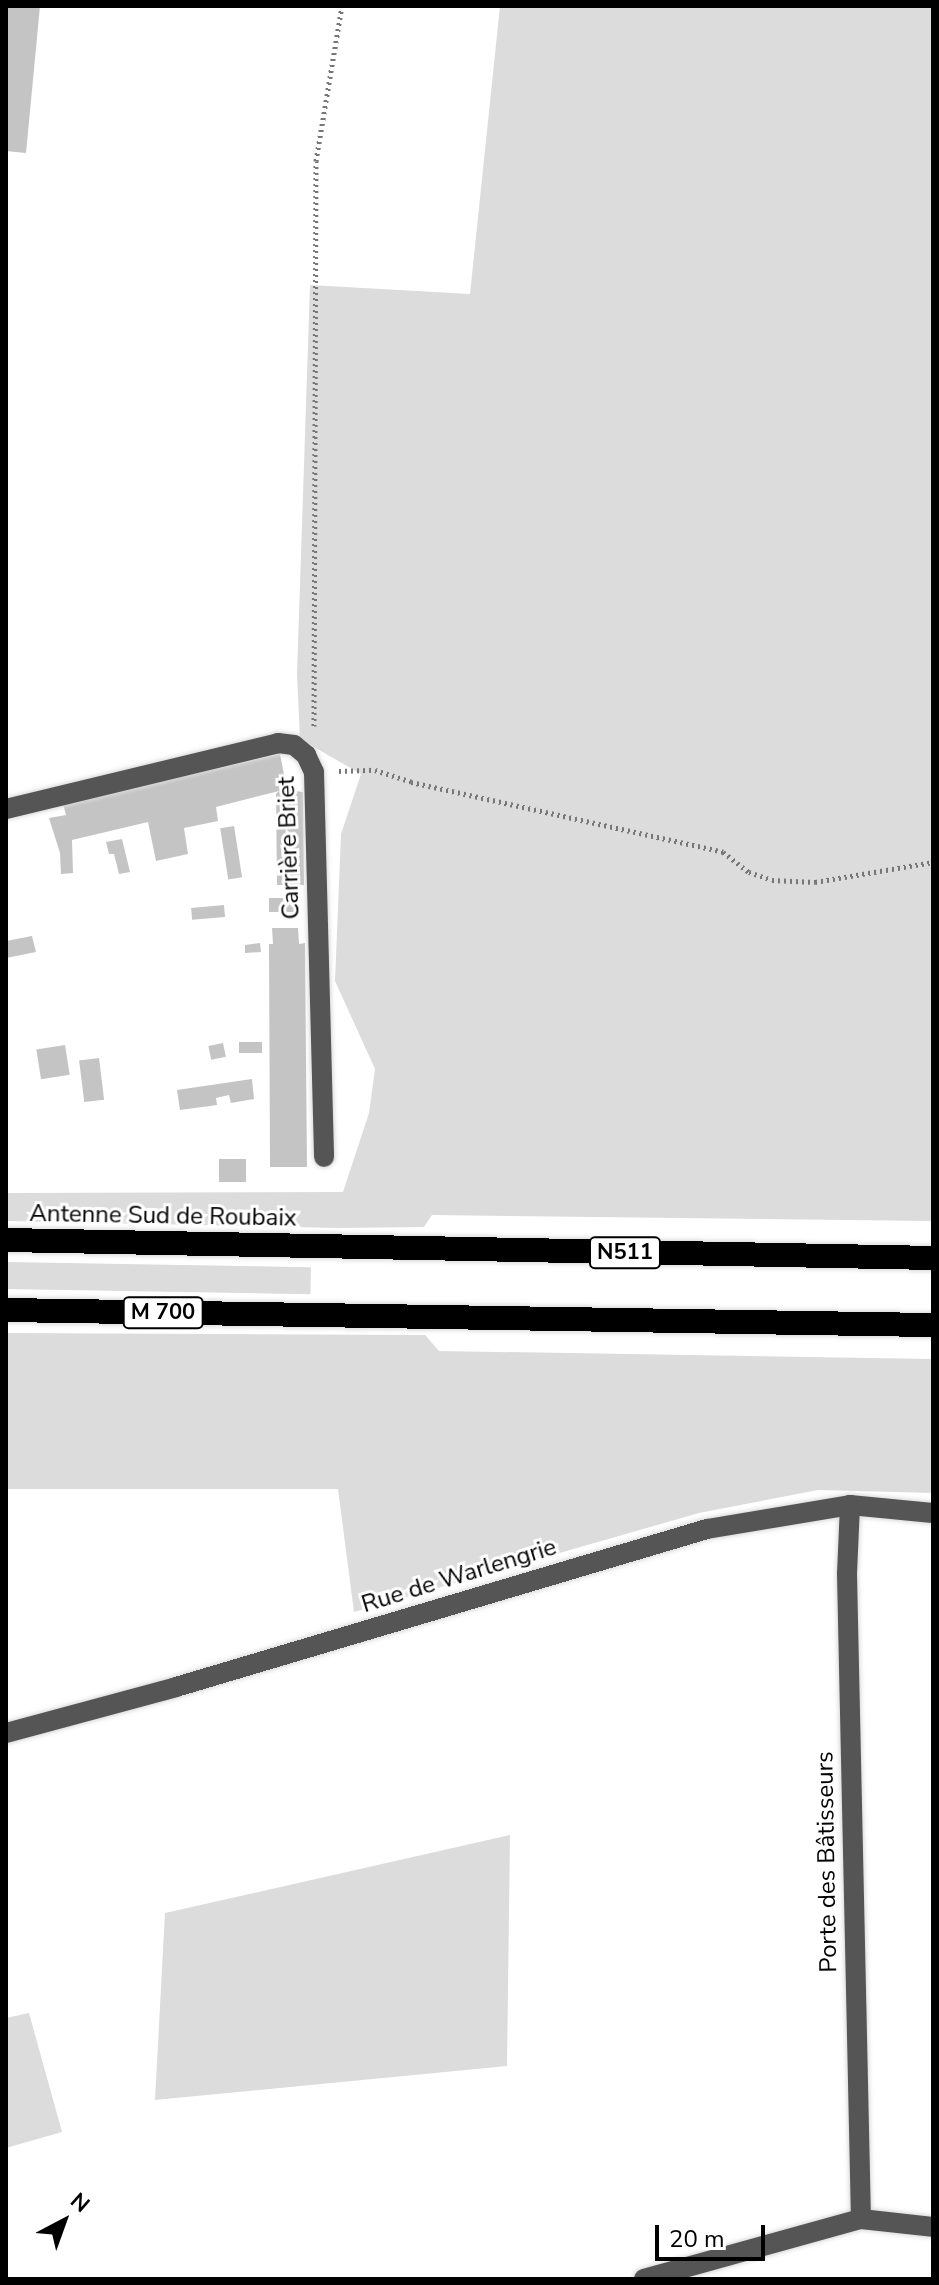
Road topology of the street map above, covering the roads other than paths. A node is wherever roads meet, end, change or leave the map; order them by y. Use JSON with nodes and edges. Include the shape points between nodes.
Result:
{"nodes":[{"id":1,"x":6,"y":809,"type":"edge"},
{"id":2,"x":324,"y":1157,"type":"dead end"},
{"id":3,"x":6,"y":1240,"type":"edge"},
{"id":4,"x":933,"y":1258,"type":"edge"},
{"id":5,"x":6,"y":1310,"type":"edge"},
{"id":6,"x":933,"y":1325,"type":"edge"},
{"id":7,"x":850,"y":1505,"type":"junction"},
{"id":8,"x":933,"y":1513,"type":"edge"},
{"id":9,"x":6,"y":1733,"type":"edge"},
{"id":10,"x":861,"y":2219,"type":"junction"},
{"id":11,"x":933,"y":2227,"type":"edge"},
{"id":12,"x":644,"y":2279,"type":"edge"}],
"edges":[{"from":1,"to":2,"type":"street","name":"Carrière Briet","via":[[278,743],[294,745],[313,768]]},
{"from":3,"to":4,"type":"highway","name":"Antenne Sud de Roubaix","number":"N511"},
{"from":5,"to":6,"type":"highway","number":"M 700"},
{"from":7,"to":8,"type":"street","name":"Rue de Warlengrie"},
{"from":7,"to":9,"type":"street","name":"Rue de Warlengrie","via":[[707,1529]]},
{"from":7,"to":10,"type":"street","name":"Porte des Bâtisseurs","via":[[847,1590]]},
{"from":10,"to":11,"type":"street"},
{"from":10,"to":12,"type":"street"}]}
